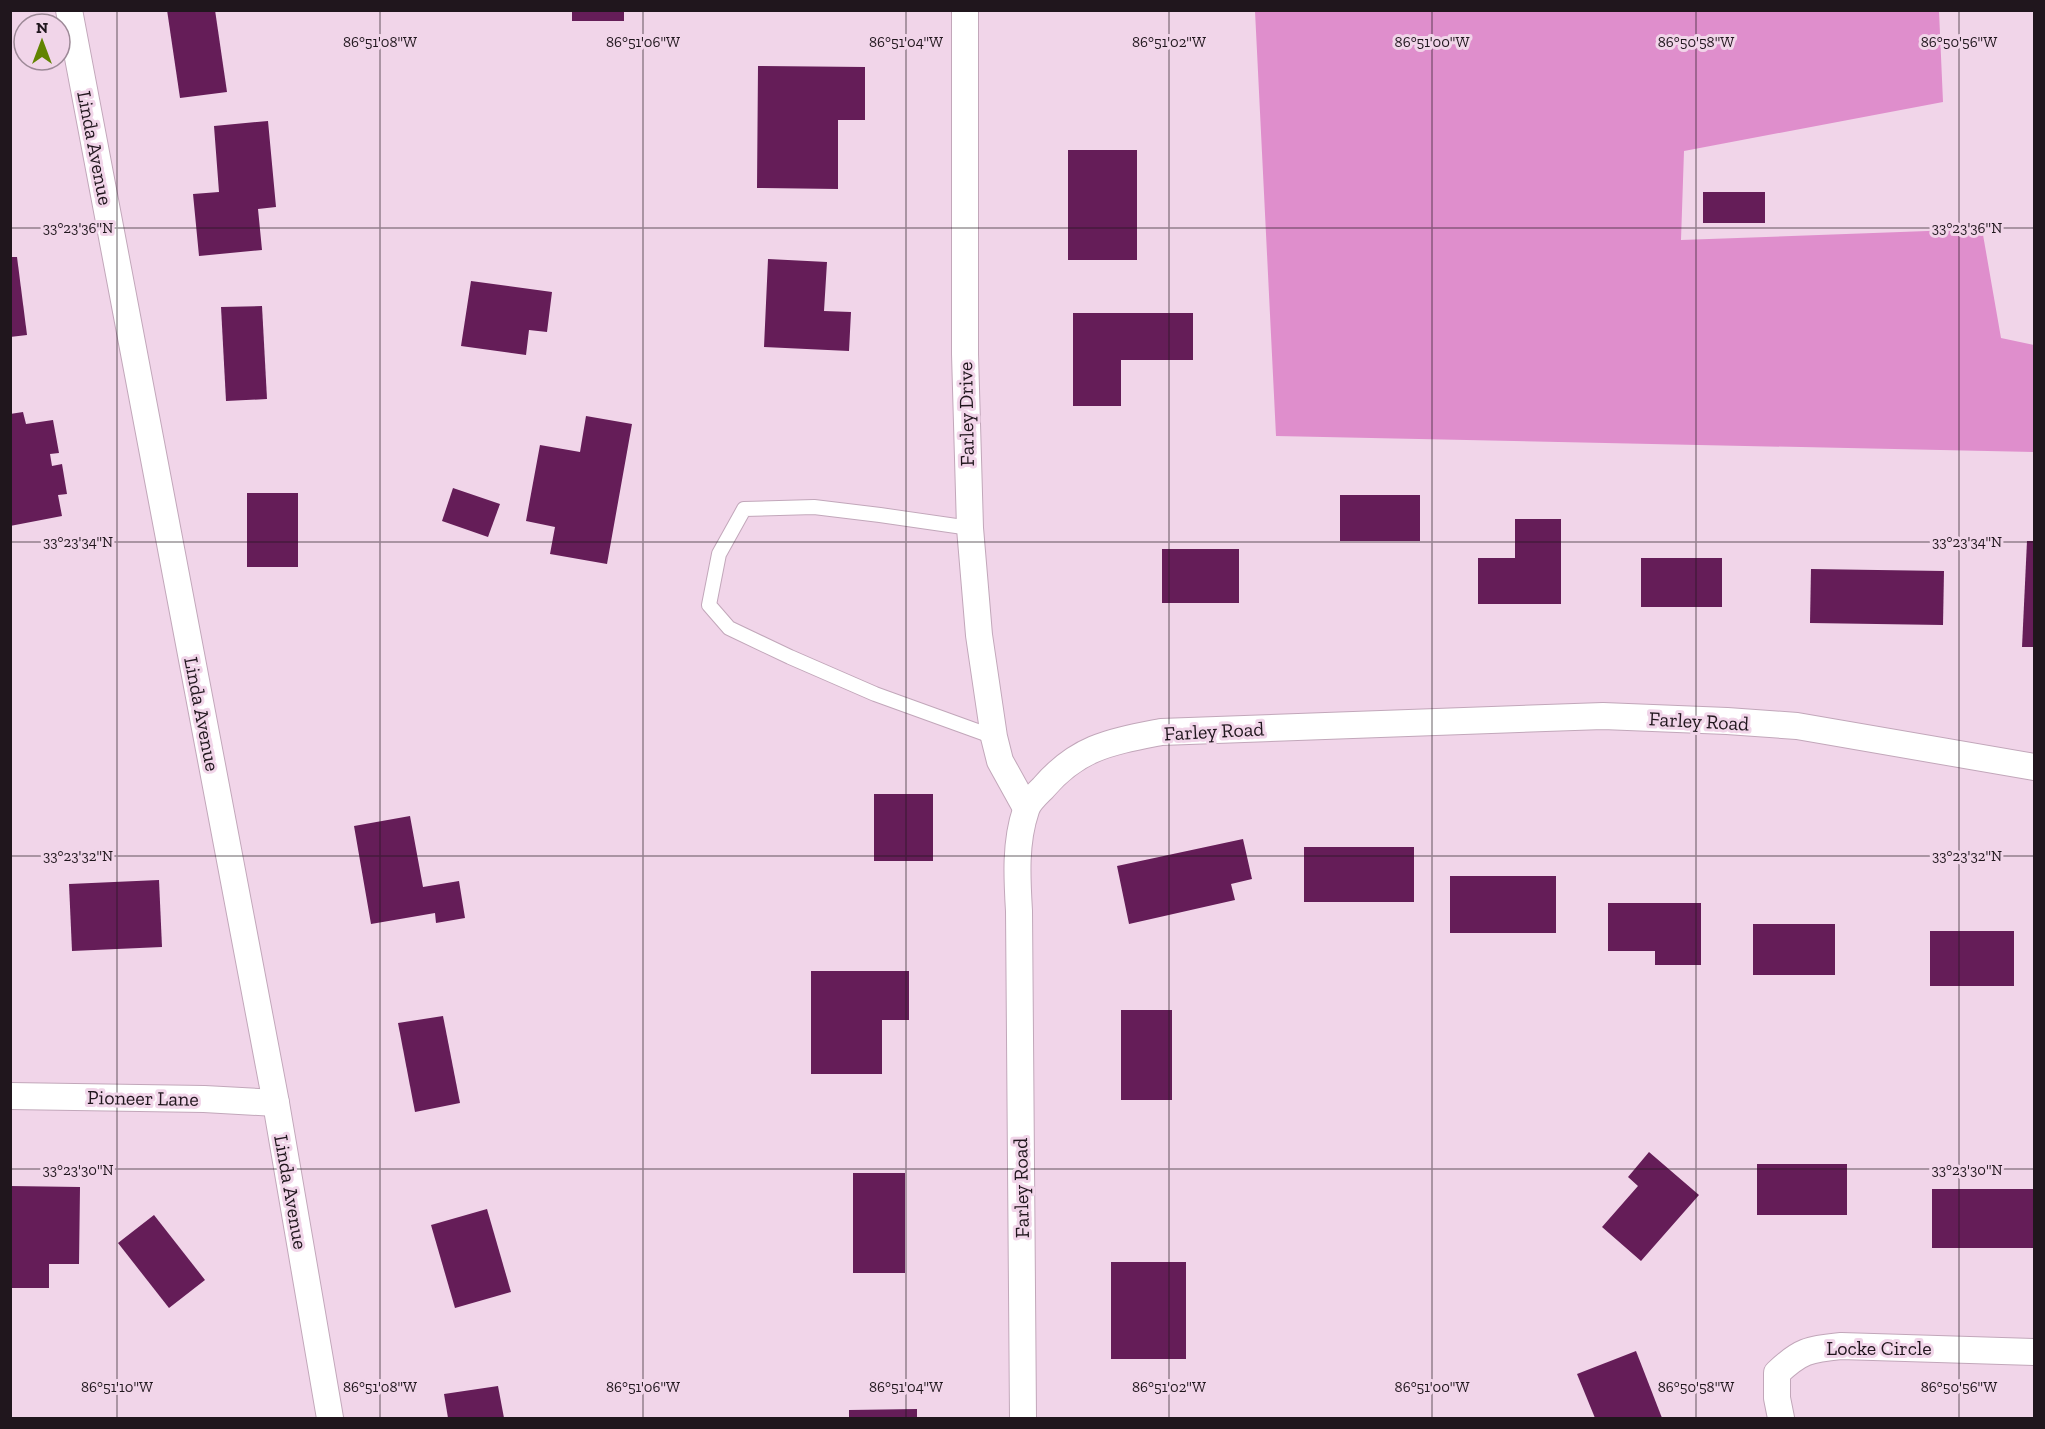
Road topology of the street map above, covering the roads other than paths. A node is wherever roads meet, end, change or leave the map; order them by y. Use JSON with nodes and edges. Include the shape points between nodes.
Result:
{"nodes":[{"id":1,"x":69,"y":10,"type":"edge"},
{"id":2,"x":965,"y":10,"type":"edge"},
{"id":3,"x":970,"y":528,"type":"junction"},
{"id":4,"x":994,"y":737,"type":"junction"},
{"id":5,"x":2034,"y":767,"type":"edge"},
{"id":6,"x":1026,"y":808,"type":"junction"},
{"id":7,"x":10,"y":1096,"type":"edge"},
{"id":8,"x":276,"y":1103,"type":"junction"},
{"id":9,"x":2034,"y":1352,"type":"edge"},
{"id":10,"x":330,"y":1419,"type":"edge"},
{"id":11,"x":1023,"y":1419,"type":"edge"},
{"id":12,"x":1781,"y":1419,"type":"edge"}],
"edges":[{"from":1,"to":8,"type":"street","name":"Linda Avenue"},
{"from":2,"to":3,"type":"street","name":"Farley Drive","via":[[965,354]]},
{"from":3,"to":4,"type":"street","name":"Farley Drive","via":[[979,635]]},
{"from":3,"to":4,"type":"lane","via":[[814,507],[744,509],[719,554],[709,605],[729,628],[790,657],[875,694]]},
{"from":4,"to":6,"type":"street","name":"Farley Drive","via":[[1000,761]]},
{"from":5,"to":6,"type":"street","name":"Farley Road","via":[[1797,726],[1604,716],[1161,732],[1113,741],[1078,755]]},
{"from":6,"to":11,"type":"street","name":"Farley Road","via":[[1017,862]]},
{"from":7,"to":8,"type":"street","name":"Pioneer Lane"},
{"from":8,"to":10,"type":"street","name":"Linda Avenue"},
{"from":9,"to":12,"type":"street","name":"Locke Circle","via":[[1814,1348],[1794,1357],[1777,1373]]}]}
